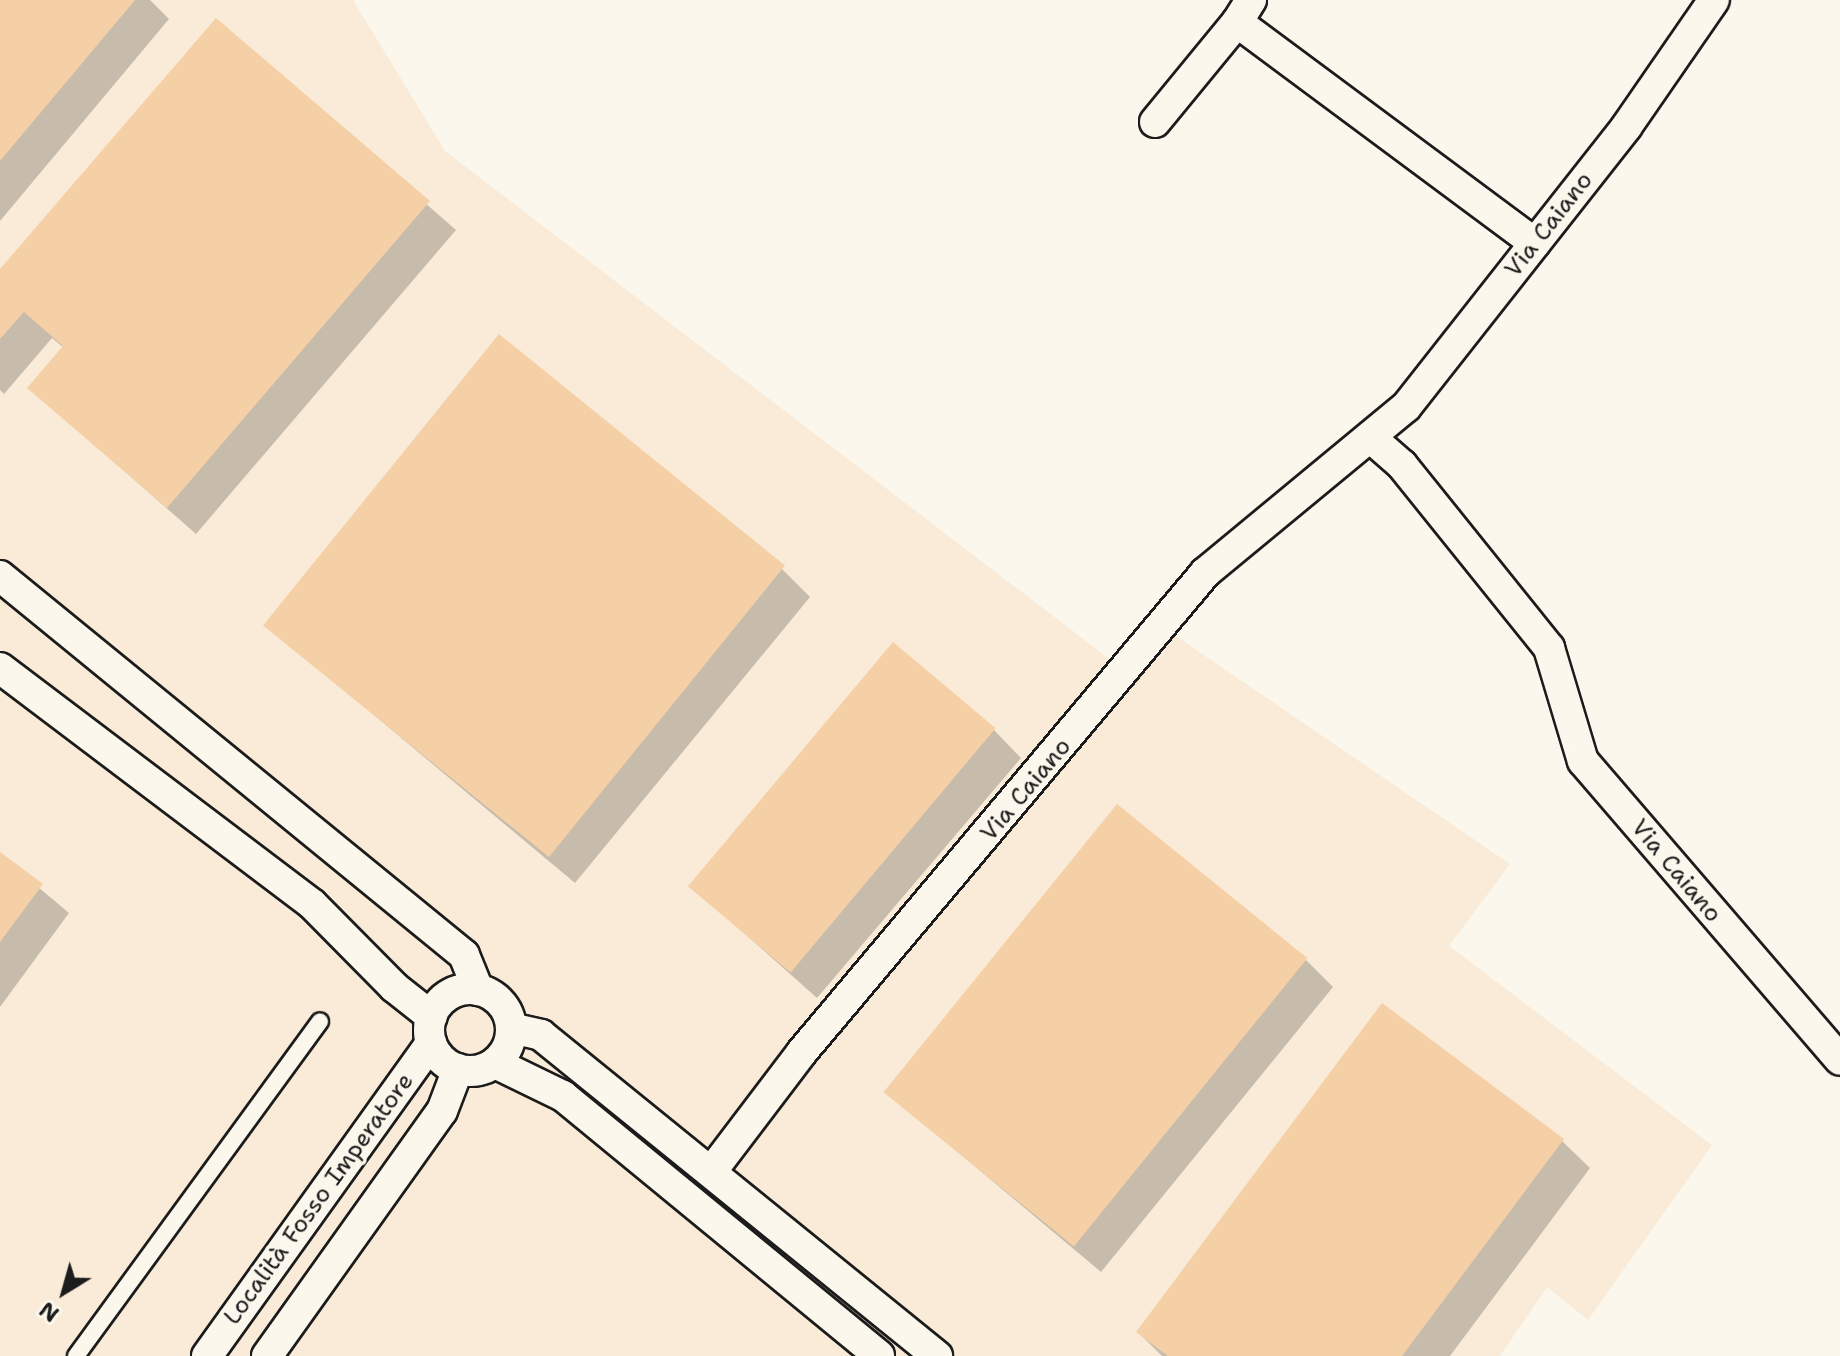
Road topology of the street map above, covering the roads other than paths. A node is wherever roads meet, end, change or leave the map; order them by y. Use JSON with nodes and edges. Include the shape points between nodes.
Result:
{"nodes":[{"id":1,"x":1714,"y":0,"type":"edge"},
{"id":2,"x":1244,"y":11,"type":"edge"},
{"id":3,"x":1155,"y":122,"type":"dead end"},
{"id":4,"x":1535,"y":243,"type":"junction"},
{"id":5,"x":1370,"y":437,"type":"junction"},
{"id":6,"x":0,"y":576,"type":"edge"},
{"id":7,"x":0,"y":668,"type":"edge"},
{"id":8,"x":478,"y":990,"type":"junction"},
{"id":9,"x":320,"y":1022,"type":"dead end"},
{"id":10,"x":511,"y":1028,"type":"junction"},
{"id":11,"x":432,"y":1030,"type":"junction"},
{"id":12,"x":1840,"y":1060,"type":"edge"},
{"id":13,"x":495,"y":1063,"type":"junction"},
{"id":14,"x":458,"y":1069,"type":"junction"},
{"id":15,"x":711,"y":1172,"type":"junction"},
{"id":16,"x":76,"y":1356,"type":"edge"},
{"id":17,"x":207,"y":1356,"type":"edge"},
{"id":18,"x":267,"y":1356,"type":"edge"},
{"id":19,"x":879,"y":1356,"type":"edge"},
{"id":20,"x":937,"y":1356,"type":"edge"}],
"edges":[{"from":1,"to":4,"type":"street","name":"Via Caiano","via":[[1627,126]]},
{"from":2,"to":3,"type":"street"},
{"from":2,"to":4,"type":"street"},
{"from":4,"to":5,"type":"street","name":"Via Caiano","via":[[1406,407]]},
{"from":5,"to":12,"type":"street","name":"Via Caiano","via":[[1402,465],[1549,648],[1583,761]]},
{"from":5,"to":15,"type":"street","name":"Via Caiano","via":[[1205,573],[802,1052]]},
{"from":6,"to":8,"type":"street","via":[[464,955]]},
{"from":7,"to":11,"type":"street","via":[[312,904]]},
{"from":8,"to":10,"type":"street","via":[[501,1003]]},
{"from":8,"to":11,"type":"street","via":[[445,998]]},
{"from":9,"to":16,"type":"lane"},
{"from":10,"to":13,"type":"street","via":[[504,1054]]},
{"from":10,"to":15,"type":"street","via":[[541,1035]]},
{"from":11,"to":14,"type":"street","via":[[446,1064]]},
{"from":11,"to":17,"type":"street","name":"Località Fosso Imperatore"},
{"from":13,"to":14,"type":"street","via":[[483,1069]]},
{"from":13,"to":19,"type":"street","via":[[563,1096]]},
{"from":14,"to":18,"type":"street","name":"Località Fosso Imperatore","via":[[442,1111]]},
{"from":15,"to":20,"type":"street"}]}
